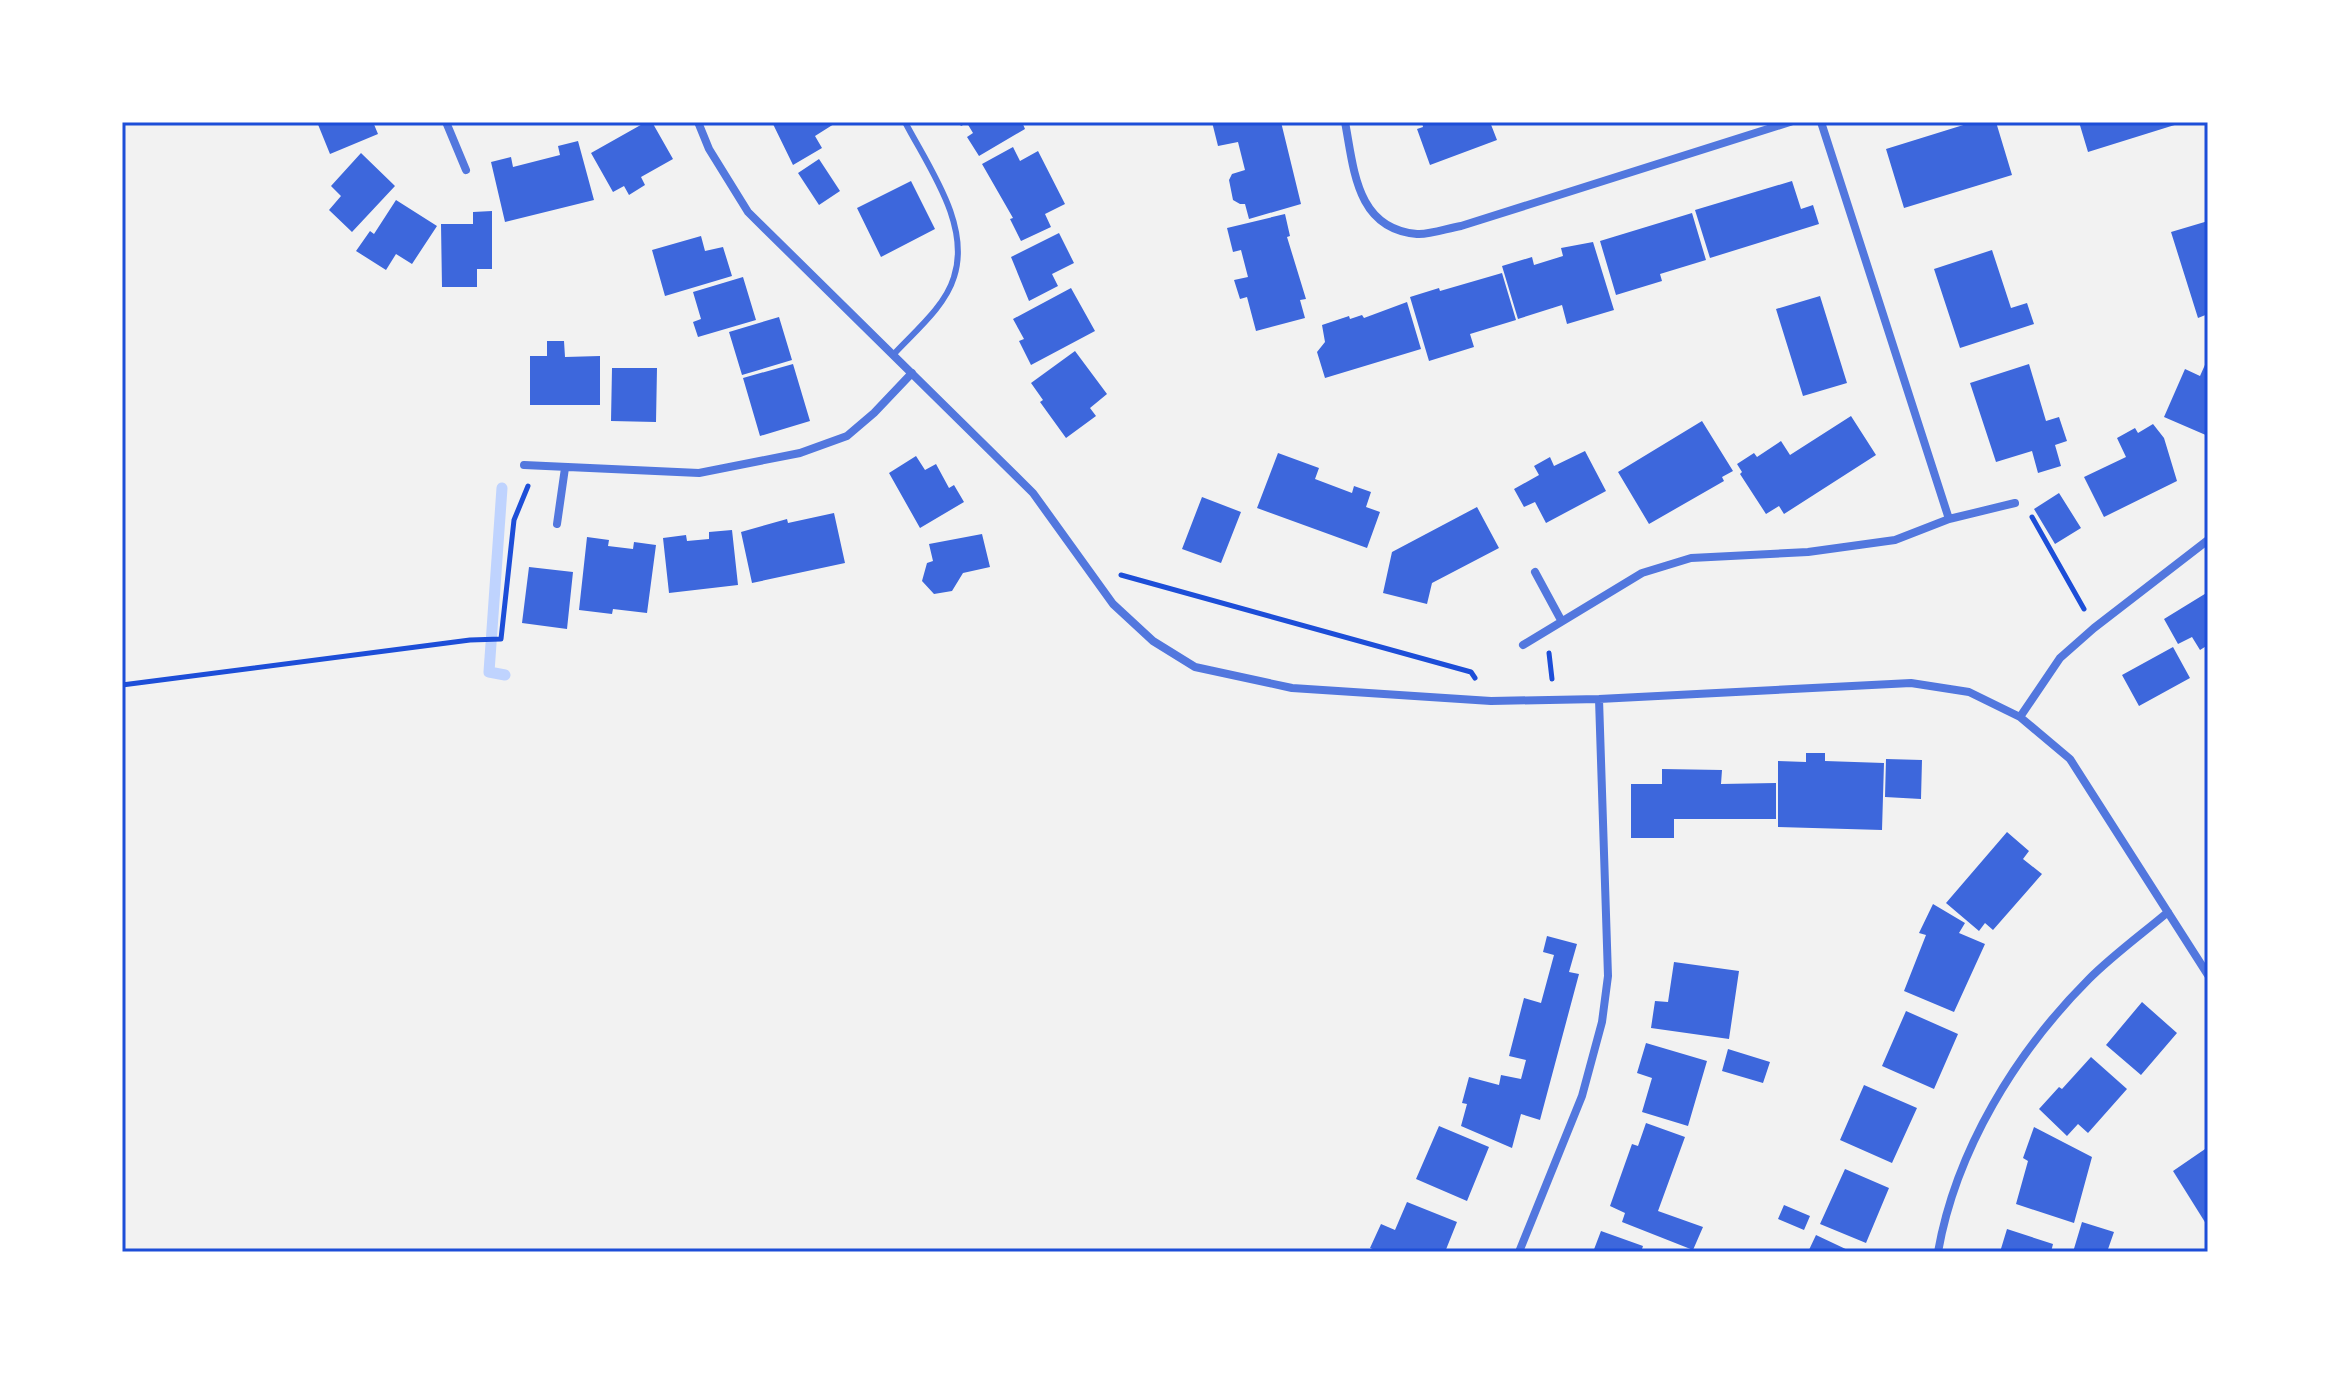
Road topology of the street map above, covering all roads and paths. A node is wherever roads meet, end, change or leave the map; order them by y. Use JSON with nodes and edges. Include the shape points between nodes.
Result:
{"nodes":[{"id":1,"x":458,"y":122,"type":"edge"},
{"id":2,"x":698,"y":122,"type":"edge"},
{"id":3,"x":905,"y":122,"type":"edge"},
{"id":4,"x":1345,"y":122,"type":"edge"},
{"id":5,"x":1790,"y":122,"type":"edge"},
{"id":6,"x":1821,"y":122,"type":"edge"},
{"id":7,"x":446,"y":123,"type":"edge"},
{"id":8,"x":466,"y":170,"type":"dead end"},
{"id":9,"x":893,"y":355,"type":"junction"},
{"id":10,"x":912,"y":373,"type":"junction"},
{"id":11,"x":524,"y":465,"type":"dead end"},
{"id":12,"x":536,"y":466,"type":"junction"},
{"id":13,"x":565,"y":468,"type":"junction"},
{"id":14,"x":2015,"y":503,"type":"joint"},
{"id":15,"x":1949,"y":519,"type":"junction"},
{"id":16,"x":557,"y":524,"type":"dead end"},
{"id":17,"x":2208,"y":540,"type":"edge"},
{"id":18,"x":1086,"y":565,"type":"junction"},
{"id":19,"x":1535,"y":572,"type":"dead end"},
{"id":20,"x":1561,"y":620,"type":"junction"},
{"id":21,"x":2094,"y":628,"type":"junction"},
{"id":22,"x":1547,"y":630,"type":"junction"},
{"id":23,"x":1523,"y":645,"type":"dead end"},
{"id":24,"x":122,"y":685,"type":"edge"},
{"id":25,"x":1599,"y":699,"type":"junction"},
{"id":26,"x":1554,"y":700,"type":"junction"},
{"id":27,"x":1491,"y":701,"type":"junction"},
{"id":28,"x":2020,"y":717,"type":"junction"},
{"id":29,"x":2168,"y":912,"type":"junction"},
{"id":30,"x":2208,"y":975,"type":"edge"},
{"id":31,"x":1519,"y":1252,"type":"edge"},
{"id":32,"x":1938,"y":1252,"type":"edge"}],
"edges":[{"from":1,"to":7,"type":"street"},
{"from":2,"to":9,"type":"street","via":[[748,212]]},
{"from":3,"to":9,"type":"lane","via":[[957,223],[960,251],[954,279],[936,309]]},
{"from":4,"to":5,"type":"street","via":[[1358,189],[1380,223],[1417,234],[1461,226]]},
{"from":6,"to":15,"type":"street"},
{"from":7,"to":8,"type":"street"},
{"from":9,"to":10,"type":"street"},
{"from":10,"to":13,"type":"street","via":[[847,436],[800,453],[699,473]]},
{"from":10,"to":18,"type":"street","via":[[1033,493]]},
{"from":11,"to":12,"type":"street"},
{"from":12,"to":13,"type":"street"},
{"from":12,"to":24,"type":"path","via":[[514,520],[501,639]]},
{"from":13,"to":16,"type":"street"},
{"from":14,"to":15,"type":"street"},
{"from":14,"to":21,"type":"path","via":[[2029,512]]},
{"from":15,"to":20,"type":"street","via":[[1895,540],[1808,552],[1691,558],[1642,573]]},
{"from":17,"to":21,"type":"street"},
{"from":18,"to":27,"type":"path","via":[[1471,672]]},
{"from":18,"to":27,"type":"street","via":[[1113,604],[1153,641],[1195,667],[1292,688]]},
{"from":19,"to":20,"type":"street"},
{"from":20,"to":22,"type":"street"},
{"from":21,"to":28,"type":"street","via":[[2060,658]]},
{"from":22,"to":23,"type":"street"},
{"from":22,"to":26,"type":"path"},
{"from":25,"to":26,"type":"street"},
{"from":25,"to":28,"type":"street","via":[[1911,683],[1969,692]]},
{"from":25,"to":31,"type":"street","via":[[1608,976],[1602,1022],[1582,1096]]},
{"from":26,"to":27,"type":"street"},
{"from":28,"to":29,"type":"street","via":[[2070,759]]},
{"from":29,"to":30,"type":"street"},
{"from":29,"to":32,"type":"street","via":[[2090,979],[2020,1059],[1976,1138],[1945,1213]]}]}
